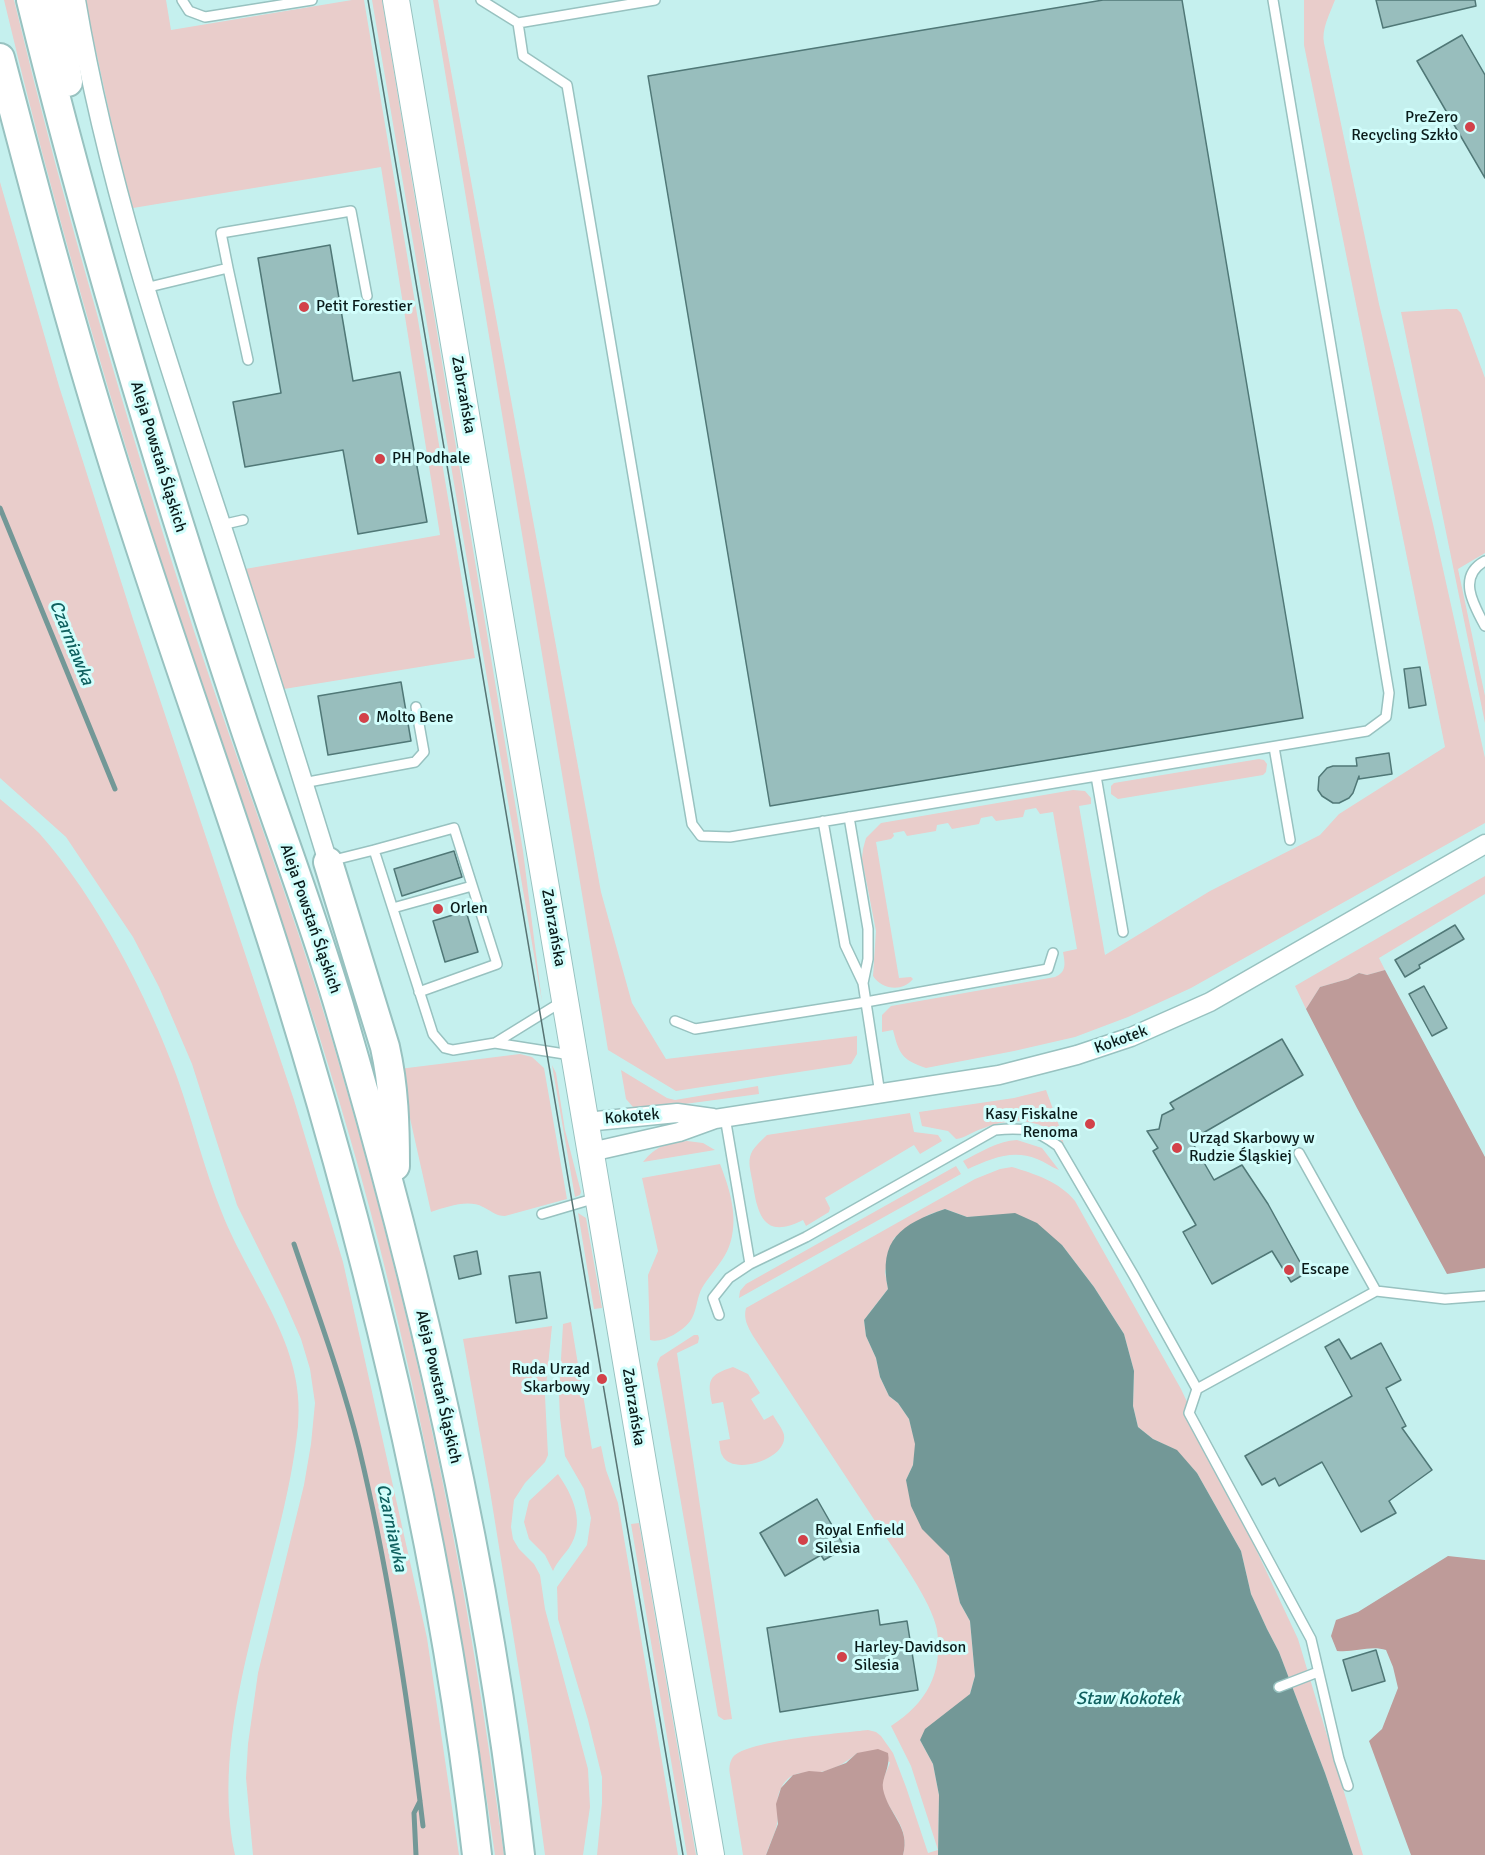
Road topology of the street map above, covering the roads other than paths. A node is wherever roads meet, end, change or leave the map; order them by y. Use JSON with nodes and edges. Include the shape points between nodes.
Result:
{"nodes":[{"id":1,"x":31,"y":0,"type":"edge"},
{"id":2,"x":56,"y":0,"type":"edge"},
{"id":3,"x":76,"y":0,"type":"edge"},
{"id":4,"x":182,"y":0,"type":"edge"},
{"id":5,"x":312,"y":0,"type":"edge"},
{"id":6,"x":396,"y":0,"type":"edge"},
{"id":7,"x":481,"y":0,"type":"edge"},
{"id":8,"x":655,"y":0,"type":"edge"},
{"id":9,"x":1274,"y":0,"type":"edge"},
{"id":10,"x":518,"y":23,"type":"junction"},
{"id":11,"x":0,"y":58,"type":"edge"},
{"id":12,"x":0,"y":99,"type":"edge"},
{"id":13,"x":45,"y":228,"type":"junction"},
{"id":14,"x":96,"y":252,"type":"junction"},
{"id":15,"x":228,"y":268,"type":"junction"},
{"id":16,"x":145,"y":288,"type":"junction"},
{"id":17,"x":367,"y":296,"type":"dead end"},
{"id":18,"x":248,"y":360,"type":"dead end"},
{"id":19,"x":243,"y":520,"type":"dead end"},
{"id":20,"x":221,"y":525,"type":"junction"},
{"id":21,"x":1485,"y":561,"type":"edge"},
{"id":22,"x":1485,"y":626,"type":"edge"},
{"id":23,"x":416,"y":707,"type":"dead end"},
{"id":24,"x":1274,"y":747,"type":"junction"},
{"id":25,"x":1096,"y":776,"type":"junction"},
{"id":26,"x":303,"y":783,"type":"junction"},
{"id":27,"x":849,"y":817,"type":"junction"},
{"id":28,"x":823,"y":821,"type":"junction"},
{"id":29,"x":1290,"y":840,"type":"dead end"},
{"id":30,"x":1485,"y":844,"type":"edge"},
{"id":31,"x":375,"y":850,"type":"junction"},
{"id":32,"x":328,"y":862,"type":"junction"},
{"id":33,"x":472,"y":886,"type":"junction"},
{"id":34,"x":393,"y":908,"type":"junction"},
{"id":35,"x":1123,"y":932,"type":"dead end"},
{"id":36,"x":1053,"y":953,"type":"dead end"},
{"id":37,"x":863,"y":983,"type":"junction"},
{"id":38,"x":419,"y":992,"type":"junction"},
{"id":39,"x":565,"y":1000,"type":"junction"},
{"id":40,"x":866,"y":1002,"type":"junction"},
{"id":41,"x":675,"y":1022,"type":"dead end"},
{"id":42,"x":495,"y":1043,"type":"junction"},
{"id":43,"x":574,"y":1055,"type":"junction"},
{"id":44,"x":880,"y":1094,"type":"junction"},
{"id":45,"x":720,"y":1118,"type":"junction"},
{"id":46,"x":586,"y":1122,"type":"junction"},
{"id":47,"x":591,"y":1152,"type":"junction"},
{"id":48,"x":1299,"y":1153,"type":"dead end"},
{"id":49,"x":598,"y":1197,"type":"junction"},
{"id":50,"x":396,"y":1204,"type":"junction"},
{"id":51,"x":542,"y":1214,"type":"dead end"},
{"id":52,"x":750,"y":1264,"type":"junction"},
{"id":53,"x":1376,"y":1291,"type":"junction"},
{"id":54,"x":1485,"y":1296,"type":"edge"},
{"id":55,"x":719,"y":1315,"type":"dead end"},
{"id":56,"x":1197,"y":1389,"type":"junction"},
{"id":57,"x":1318,"y":1672,"type":"junction"},
{"id":58,"x":1279,"y":1687,"type":"dead end"},
{"id":59,"x":1348,"y":1786,"type":"dead end"},
{"id":60,"x":477,"y":1855,"type":"edge"},
{"id":61,"x":520,"y":1855,"type":"edge"},
{"id":62,"x":711,"y":1855,"type":"edge"}],
"edges":[{"from":1,"to":14,"type":"main road","name":"Aleja Powstań Śląskich"},
{"from":2,"to":14,"type":"main road"},
{"from":3,"to":16,"type":"street","via":[[107,151]]},
{"from":4,"to":5,"type":"lane","via":[[189,11],[205,17]]},
{"from":6,"to":39,"type":"main road","name":"Zabrzańska"},
{"from":7,"to":10,"type":"lane"},
{"from":8,"to":10,"type":"lane"},
{"from":9,"to":24,"type":"lane","via":[[1389,693],[1386,717],[1367,731]]},
{"from":10,"to":28,"type":"lane","via":[[523,56],[567,85],[692,824],[700,836],[729,837]]},
{"from":11,"to":13,"type":"main road"},
{"from":12,"to":13,"type":"main road"},
{"from":13,"to":60,"type":"main road","via":[[110,453],[289,993],[362,1250],[427,1538]]},
{"from":14,"to":50,"type":"main road","name":"Aleja Powstań Śląskich","via":[[165,484],[338,1001]]},
{"from":15,"to":16,"type":"lane"},
{"from":15,"to":17,"type":"lane","via":[[221,233],[351,211]]},
{"from":15,"to":18,"type":"lane"},
{"from":16,"to":20,"type":"street"},
{"from":19,"to":20,"type":"lane"},
{"from":20,"to":26,"type":"street"},
{"from":21,"to":22,"type":"lane","via":[[1474,567],[1470,577],[1473,603]]},
{"from":23,"to":26,"type":"lane","via":[[424,752],[415,762]]},
{"from":24,"to":25,"type":"lane"},
{"from":24,"to":29,"type":"lane"},
{"from":25,"to":27,"type":"lane"},
{"from":25,"to":35,"type":"lane"},
{"from":26,"to":32,"type":"street"},
{"from":27,"to":28,"type":"lane"},
{"from":27,"to":37,"type":"lane","via":[[870,942]]},
{"from":28,"to":37,"type":"lane","via":[[845,945]]},
{"from":30,"to":44,"type":"street","name":"Kokotek","via":[[1210,1002],[1150,1029],[1027,1069]]},
{"from":31,"to":32,"type":"lane"},
{"from":31,"to":33,"type":"lane","via":[[454,828]]},
{"from":31,"to":34,"type":"lane"},
{"from":32,"to":50,"type":"main road","via":[[392,1079]]},
{"from":33,"to":34,"type":"lane"},
{"from":33,"to":38,"type":"lane","via":[[497,964]]},
{"from":34,"to":38,"type":"lane"},
{"from":36,"to":40,"type":"lane","via":[[1048,969]]},
{"from":37,"to":40,"type":"lane"},
{"from":38,"to":42,"type":"lane","via":[[433,1034],[445,1048]]},
{"from":39,"to":42,"type":"lane"},
{"from":39,"to":43,"type":"main road","name":"Zabrzańska"},
{"from":40,"to":41,"type":"lane","via":[[695,1029]]},
{"from":40,"to":44,"type":"lane"},
{"from":42,"to":43,"type":"lane"},
{"from":43,"to":46,"type":"main road","name":"Zabrzańska"},
{"from":44,"to":45,"type":"street","name":"Kokotek"},
{"from":45,"to":46,"type":"street","name":"Kokotek","via":[[677,1113]]},
{"from":45,"to":47,"type":"street","name":"Kokotek","via":[[679,1132]]},
{"from":45,"to":52,"type":"lane"},
{"from":46,"to":47,"type":"main road","name":"Zabrzańska"},
{"from":47,"to":49,"type":"main road","name":"Zabrzańska"},
{"from":48,"to":53,"type":"lane"},
{"from":49,"to":51,"type":"lane"},
{"from":49,"to":62,"type":"main road","name":"Zabrzańska"},
{"from":50,"to":61,"type":"main road","name":"Aleja Powstań Śląskich","via":[[463,1496],[496,1678]]},
{"from":52,"to":55,"type":"lane","via":[[729,1278],[712,1298]]},
{"from":52,"to":56,"type":"lane","via":[[806,1237],[995,1130],[1015,1128],[1040,1133],[1058,1146]]},
{"from":53,"to":54,"type":"lane","via":[[1458,1299]]},
{"from":53,"to":56,"type":"lane"},
{"from":56,"to":57,"type":"lane","via":[[1189,1413],[1311,1639]]},
{"from":57,"to":58,"type":"lane"},
{"from":57,"to":59,"type":"lane"}]}
